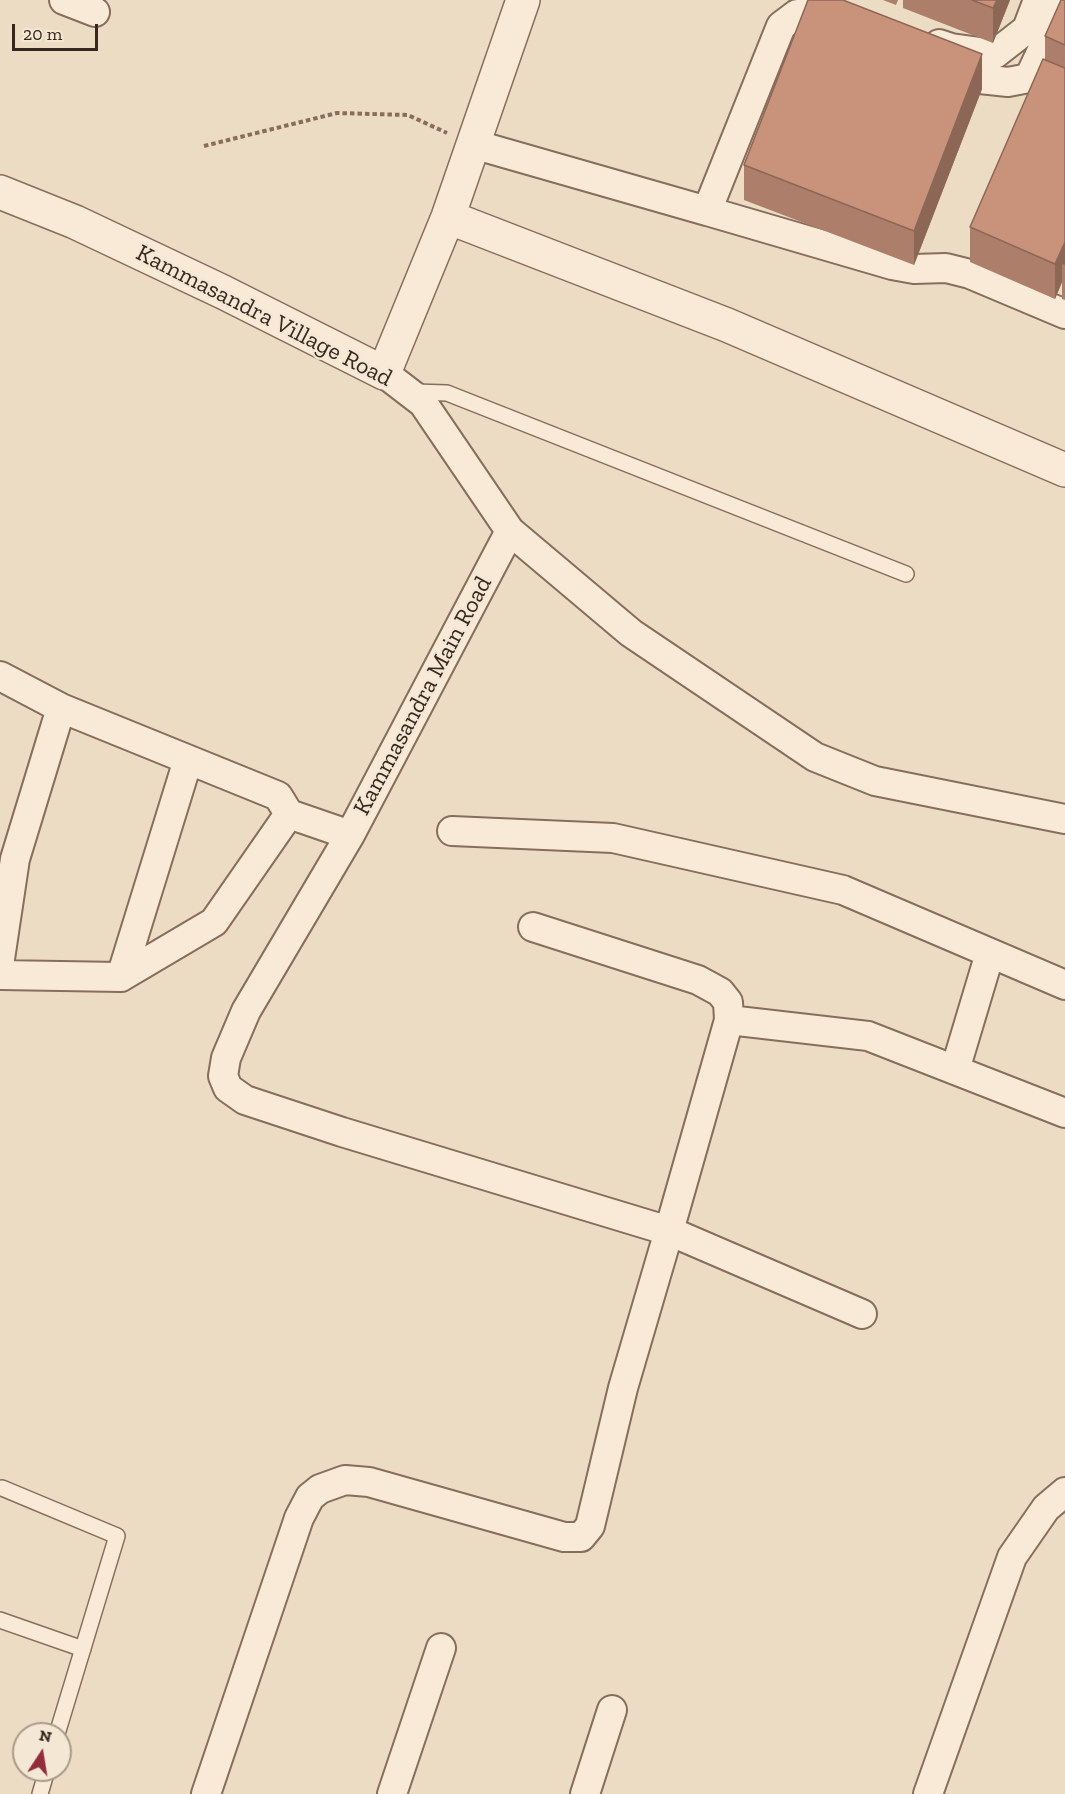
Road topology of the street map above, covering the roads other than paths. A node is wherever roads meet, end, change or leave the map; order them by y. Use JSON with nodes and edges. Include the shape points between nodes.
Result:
{"nodes":[{"id":1,"x":64,"y":0,"type":"edge"},
{"id":2,"x":1038,"y":0,"type":"edge"},
{"id":3,"x":521,"y":1,"type":"edge"},
{"id":4,"x":1065,"y":1,"type":"edge"},
{"id":5,"x":95,"y":12,"type":"dead end"},
{"id":6,"x":854,"y":13,"type":"edge"},
{"id":7,"x":1029,"y":78,"type":"junction"},
{"id":8,"x":1056,"y":89,"type":"edge"},
{"id":9,"x":473,"y":144,"type":"junction"},
{"id":10,"x":0,"y":192,"type":"edge"},
{"id":11,"x":707,"y":211,"type":"junction"},
{"id":12,"x":448,"y":217,"type":"junction"},
{"id":13,"x":1065,"y":314,"type":"edge"},
{"id":14,"x":384,"y":373,"type":"junction"},
{"id":15,"x":411,"y":392,"type":"junction"},
{"id":16,"x":1065,"y":470,"type":"edge"},
{"id":17,"x":510,"y":531,"type":"junction"},
{"id":18,"x":906,"y":574,"type":"dead end"},
{"id":19,"x":0,"y":676,"type":"edge"},
{"id":20,"x":61,"y":708,"type":"junction"},
{"id":21,"x":188,"y":760,"type":"junction"},
{"id":22,"x":290,"y":814,"type":"junction"},
{"id":23,"x":1065,"y":819,"type":"edge"},
{"id":24,"x":452,"y":831,"type":"dead end"},
{"id":25,"x":350,"y":835,"type":"junction"},
{"id":26,"x":533,"y":927,"type":"dead end"},
{"id":27,"x":990,"y":953,"type":"junction"},
{"id":28,"x":0,"y":959,"type":"edge"},
{"id":29,"x":0,"y":975,"type":"edge"},
{"id":30,"x":122,"y":977,"type":"junction"},
{"id":31,"x":1065,"y":985,"type":"edge"},
{"id":32,"x":729,"y":1020,"type":"junction"},
{"id":33,"x":955,"y":1070,"type":"junction"},
{"id":34,"x":1065,"y":1113,"type":"edge"},
{"id":35,"x":669,"y":1231,"type":"junction"},
{"id":36,"x":862,"y":1314,"type":"dead end"},
{"id":37,"x":2,"y":1488,"type":"dead end"},
{"id":38,"x":1065,"y":1492,"type":"edge"},
{"id":39,"x":0,"y":1620,"type":"edge"},
{"id":40,"x":441,"y":1648,"type":"dead end"},
{"id":41,"x":83,"y":1649,"type":"junction"},
{"id":42,"x":612,"y":1710,"type":"dead end"},
{"id":43,"x":61,"y":1722,"type":"edge"},
{"id":44,"x":206,"y":1794,"type":"edge"},
{"id":45,"x":392,"y":1794,"type":"edge"},
{"id":46,"x":585,"y":1794,"type":"edge"},
{"id":47,"x":928,"y":1794,"type":"edge"}],
"edges":[{"from":1,"to":5,"type":"street"},
{"from":2,"to":7,"type":"street","via":[[1027,29],[995,54],[914,42],[980,79],[1008,82]]},
{"from":3,"to":9,"type":"street"},
{"from":4,"to":7,"type":"street"},
{"from":6,"to":11,"type":"street","via":[[797,14],[782,26]]},
{"from":7,"to":8,"type":"street"},
{"from":9,"to":11,"type":"street"},
{"from":9,"to":12,"type":"street"},
{"from":10,"to":14,"type":"street","name":"Kammasandra Village Road","via":[[75,222],[223,291]]},
{"from":11,"to":13,"type":"street","via":[[892,265],[946,268],[970,274]]},
{"from":12,"to":14,"type":"street"},
{"from":12,"to":16,"type":"street","via":[[727,326]]},
{"from":14,"to":15,"type":"street","name":"Kammasandra Village Road"},
{"from":15,"to":17,"type":"street","name":"Kammasandra Village Road","via":[[423,402]]},
{"from":15,"to":18,"type":"lane","via":[[447,393]]},
{"from":17,"to":23,"type":"street","name":"Kammasandra Village Road","via":[[631,633],[815,757],[875,781]]},
{"from":17,"to":25,"type":"street","name":"Kammasandra Main Road"},
{"from":19,"to":20,"type":"street"},
{"from":20,"to":21,"type":"street"},
{"from":20,"to":28,"type":"street","via":[[15,859]]},
{"from":21,"to":22,"type":"street","via":[[278,796]]},
{"from":21,"to":30,"type":"street"},
{"from":22,"to":25,"type":"street","name":"Kammasandra Main Road"},
{"from":22,"to":30,"type":"street","via":[[214,922]]},
{"from":24,"to":27,"type":"street","via":[[613,838],[843,890]]},
{"from":25,"to":35,"type":"street","via":[[246,1011],[226,1058],[223,1076],[228,1088],[245,1100],[342,1132]]},
{"from":26,"to":32,"type":"street","via":[[698,980],[720,992],[728,1002]]},
{"from":27,"to":31,"type":"street"},
{"from":27,"to":33,"type":"street"},
{"from":29,"to":30,"type":"street"},
{"from":32,"to":33,"type":"street","via":[[868,1036]]},
{"from":32,"to":35,"type":"street"},
{"from":33,"to":34,"type":"street"},
{"from":35,"to":36,"type":"street"},
{"from":35,"to":44,"type":"street","via":[[622,1388],[590,1526],[581,1537],[564,1537],[369,1482],[345,1480],[320,1489],[310,1497],[299,1518]]},
{"from":37,"to":41,"type":"lane","via":[[117,1536]]},
{"from":38,"to":47,"type":"street","via":[[1046,1508],[1012,1557]]},
{"from":39,"to":41,"type":"lane"},
{"from":40,"to":45,"type":"street"},
{"from":41,"to":43,"type":"lane"},
{"from":42,"to":46,"type":"street"}]}
